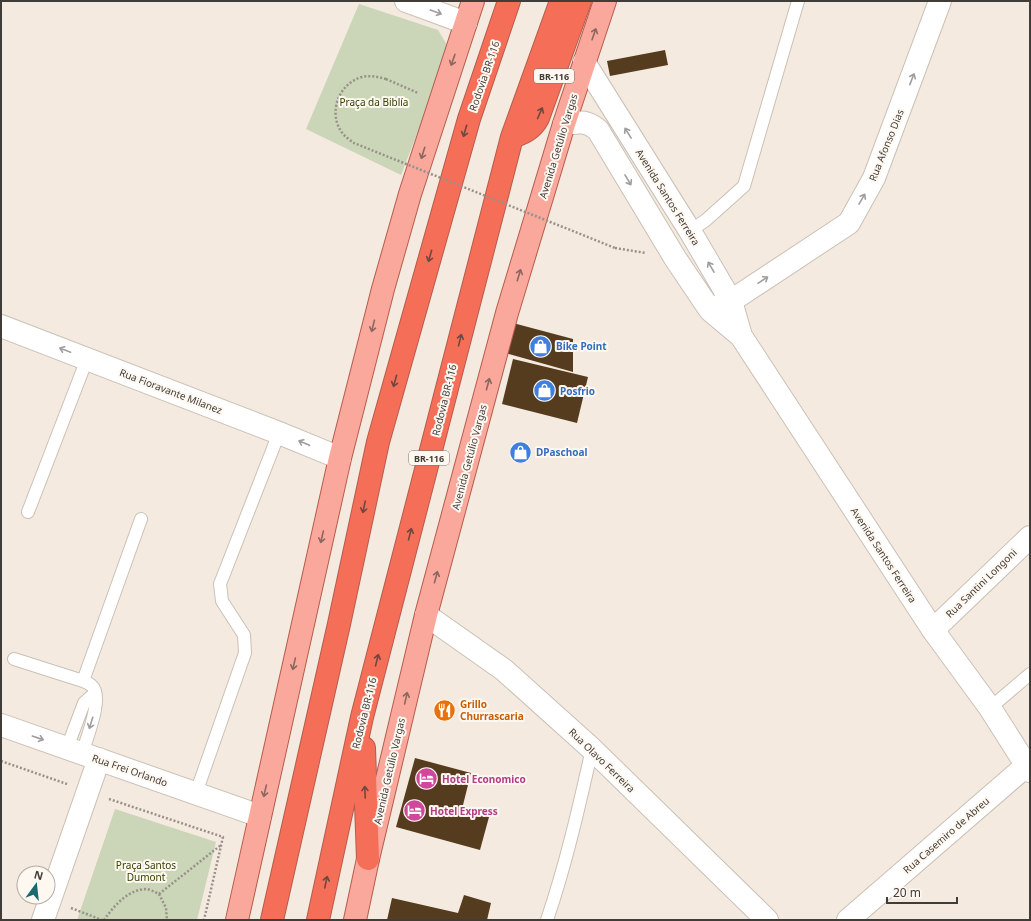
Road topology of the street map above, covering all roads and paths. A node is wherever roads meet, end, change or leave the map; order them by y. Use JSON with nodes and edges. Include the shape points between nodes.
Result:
{"nodes":[{"id":1,"x":406,"y":1,"type":"edge"},
{"id":2,"x":473,"y":1,"type":"edge"},
{"id":3,"x":509,"y":1,"type":"edge"},
{"id":4,"x":561,"y":1,"type":"edge"},
{"id":5,"x":580,"y":1,"type":"edge"},
{"id":6,"x":605,"y":1,"type":"edge"},
{"id":7,"x":798,"y":1,"type":"edge"},
{"id":8,"x":940,"y":1,"type":"edge"},
{"id":9,"x":466,"y":23,"type":"junction"},
{"id":10,"x":584,"y":62,"type":"junction"},
{"id":11,"x":439,"y":102,"type":"junction"},
{"id":12,"x":564,"y":124,"type":"junction"},
{"id":13,"x":512,"y":137,"type":"junction"},
{"id":14,"x":690,"y":231,"type":"junction"},
{"id":15,"x":614,"y":248,"type":"dead end"},
{"id":16,"x":731,"y":301,"type":"junction"},
{"id":17,"x":710,"y":310,"type":"junction"},
{"id":18,"x":1,"y":326,"type":"edge"},
{"id":19,"x":741,"y":336,"type":"junction"},
{"id":20,"x":87,"y":359,"type":"junction"},
{"id":21,"x":279,"y":433,"type":"junction"},
{"id":22,"x":340,"y":458,"type":"junction"},
{"id":23,"x":28,"y":512,"type":"dead end"},
{"id":24,"x":141,"y":519,"type":"dead end"},
{"id":25,"x":1030,"y":537,"type":"edge"},
{"id":26,"x":426,"y":615,"type":"junction"},
{"id":27,"x":933,"y":630,"type":"junction"},
{"id":28,"x":14,"y":659,"type":"dead end"},
{"id":29,"x":1030,"y":674,"type":"edge"},
{"id":30,"x":83,"y":681,"type":"junction"},
{"id":31,"x":990,"y":708,"type":"junction"},
{"id":32,"x":362,"y":717,"type":"junction"},
{"id":33,"x":1,"y":725,"type":"edge"},
{"id":34,"x":592,"y":749,"type":"junction"},
{"id":35,"x":83,"y":754,"type":"junction"},
{"id":36,"x":1,"y":761,"type":"edge"},
{"id":37,"x":1028,"y":768,"type":"edge"},
{"id":38,"x":74,"y":786,"type":"dead end"},
{"id":39,"x":196,"y":793,"type":"junction"},
{"id":40,"x":109,"y":799,"type":"dead end"},
{"id":41,"x":260,"y":816,"type":"junction"},
{"id":42,"x":222,"y":845,"type":"junction"},
{"id":43,"x":368,"y":859,"type":"junction"},
{"id":44,"x":159,"y":894,"type":"junction"},
{"id":45,"x":71,"y":908,"type":"dead end"},
{"id":46,"x":43,"y":920,"type":"edge"},
{"id":47,"x":103,"y":920,"type":"edge"},
{"id":48,"x":167,"y":920,"type":"edge"},
{"id":49,"x":204,"y":920,"type":"edge"},
{"id":50,"x":237,"y":920,"type":"edge"},
{"id":51,"x":272,"y":920,"type":"edge"},
{"id":52,"x":318,"y":920,"type":"edge"},
{"id":53,"x":355,"y":920,"type":"edge"},
{"id":54,"x":547,"y":920,"type":"edge"},
{"id":55,"x":767,"y":920,"type":"edge"},
{"id":56,"x":848,"y":920,"type":"edge"}],
"edges":[{"from":1,"to":9,"type":"street","one_way":true},
{"from":2,"to":9,"type":"main road"},
{"from":3,"to":51,"type":"highway","name":"Rodovia BR-116","one_way":true,"via":[[469,119],[378,442]]},
{"from":4,"to":13,"type":"highway","name":"Rodovia BR-116","number":"BR-116"},
{"from":13,"to":5,"type":"highway","number":"BR-116","one_way":true,"via":[[522,134],[534,125],[541,112]]},
{"from":10,"to":6,"type":"main road","name":"Avenida Getúlio Vargas","one_way":true},
{"from":7,"to":14,"type":"lane","via":[[744,186]]},
{"from":16,"to":8,"type":"street","name":"Rua Afonso Dias","one_way":true,"via":[[849,223],[874,178]]},
{"from":9,"to":11,"type":"main road","one_way":true},
{"from":10,"to":12,"type":"main road","name":"Avenida Getúlio Vargas"},
{"from":14,"to":10,"type":"street","name":"Avenida Santos Ferreira","one_way":true},
{"from":11,"to":15,"type":"path","bridge":true,"via":[[386,79],[362,77],[350,82],[341,91],[335,113],[344,135],[354,143]]},
{"from":11,"to":22,"type":"main road","one_way":true,"via":[[383,289]]},
{"from":12,"to":17,"type":"street","name":"Avenida Santos Ferreira","one_way":true,"via":[[582,121],[598,130],[675,258]]},
{"from":26,"to":12,"type":"main road","name":"Avenida Getúlio Vargas","one_way":true,"via":[[507,313]]},
{"from":32,"to":13,"type":"highway","name":"Rodovia BR-116","number":"BR-116","one_way":true},
{"from":16,"to":14,"type":"street","name":"Avenida Santos Ferreira","one_way":true},
{"from":16,"to":17,"type":"street","name":"Rua Afonso Dias"},
{"from":16,"to":19,"type":"street","name":"Avenida Santos Ferreira"},
{"from":17,"to":19,"type":"street","name":"Avenida Santos Ferreira"},
{"from":20,"to":18,"type":"street","name":"Rua Fioravante Milanez","one_way":true},
{"from":19,"to":27,"type":"street","name":"Avenida Santos Ferreira"},
{"from":20,"to":21,"type":"street","name":"Rua Fioravante Milanez"},
{"from":20,"to":23,"type":"lane"},
{"from":22,"to":21,"type":"street","name":"Rua Fioravante Milanez","one_way":true},
{"from":21,"to":39,"type":"lane","via":[[220,584],[222,601],[244,635],[245,653]]},
{"from":22,"to":41,"type":"main road","one_way":true},
{"from":24,"to":30,"type":"lane"},
{"from":25,"to":27,"type":"street","name":"Rua Santini Longoni"},
{"from":26,"to":34,"type":"street","name":"Rua Olavo Ferreira","via":[[504,670]]},
{"from":43,"to":26,"type":"main road","name":"Avenida Getúlio Vargas","one_way":true},
{"from":27,"to":31,"type":"street","name":"Avenida Santos Ferreira"},
{"from":28,"to":30,"type":"lane"},
{"from":29,"to":31,"type":"lane"},
{"from":30,"to":35,"type":"lane","via":[[92,686],[95,693],[84,703]]},
{"from":31,"to":37,"type":"street","name":"Avenida Santos Ferreira"},
{"from":43,"to":32,"type":"highway","one_way":true},
{"from":52,"to":32,"type":"highway","name":"Rodovia BR-116","number":"BR-116","one_way":true},
{"from":33,"to":35,"type":"street","name":"Rua Frei Orlando","one_way":true},
{"from":34,"to":54,"type":"lane","via":[[578,814]]},
{"from":34,"to":55,"type":"street","name":"Rua Olavo Ferreira"},
{"from":35,"to":39,"type":"street","name":"Rua Frei Orlando"},
{"from":35,"to":46,"type":"street"},
{"from":36,"to":38,"type":"path"},
{"from":37,"to":56,"type":"street","name":"Rua Casemiro de Abreu"},
{"from":39,"to":41,"type":"street","name":"Rua Frei Orlando"},
{"from":40,"to":42,"type":"path","via":[[223,837]]},
{"from":41,"to":50,"type":"main road"},
{"from":42,"to":44,"type":"path"},
{"from":42,"to":49,"type":"path"},
{"from":43,"to":53,"type":"main road","name":"Avenida Getúlio Vargas"},
{"from":44,"to":47,"type":"path","via":[[148,889],[125,896]]},
{"from":44,"to":48,"type":"path","via":[[166,908]]},
{"from":45,"to":47,"type":"path"}]}
